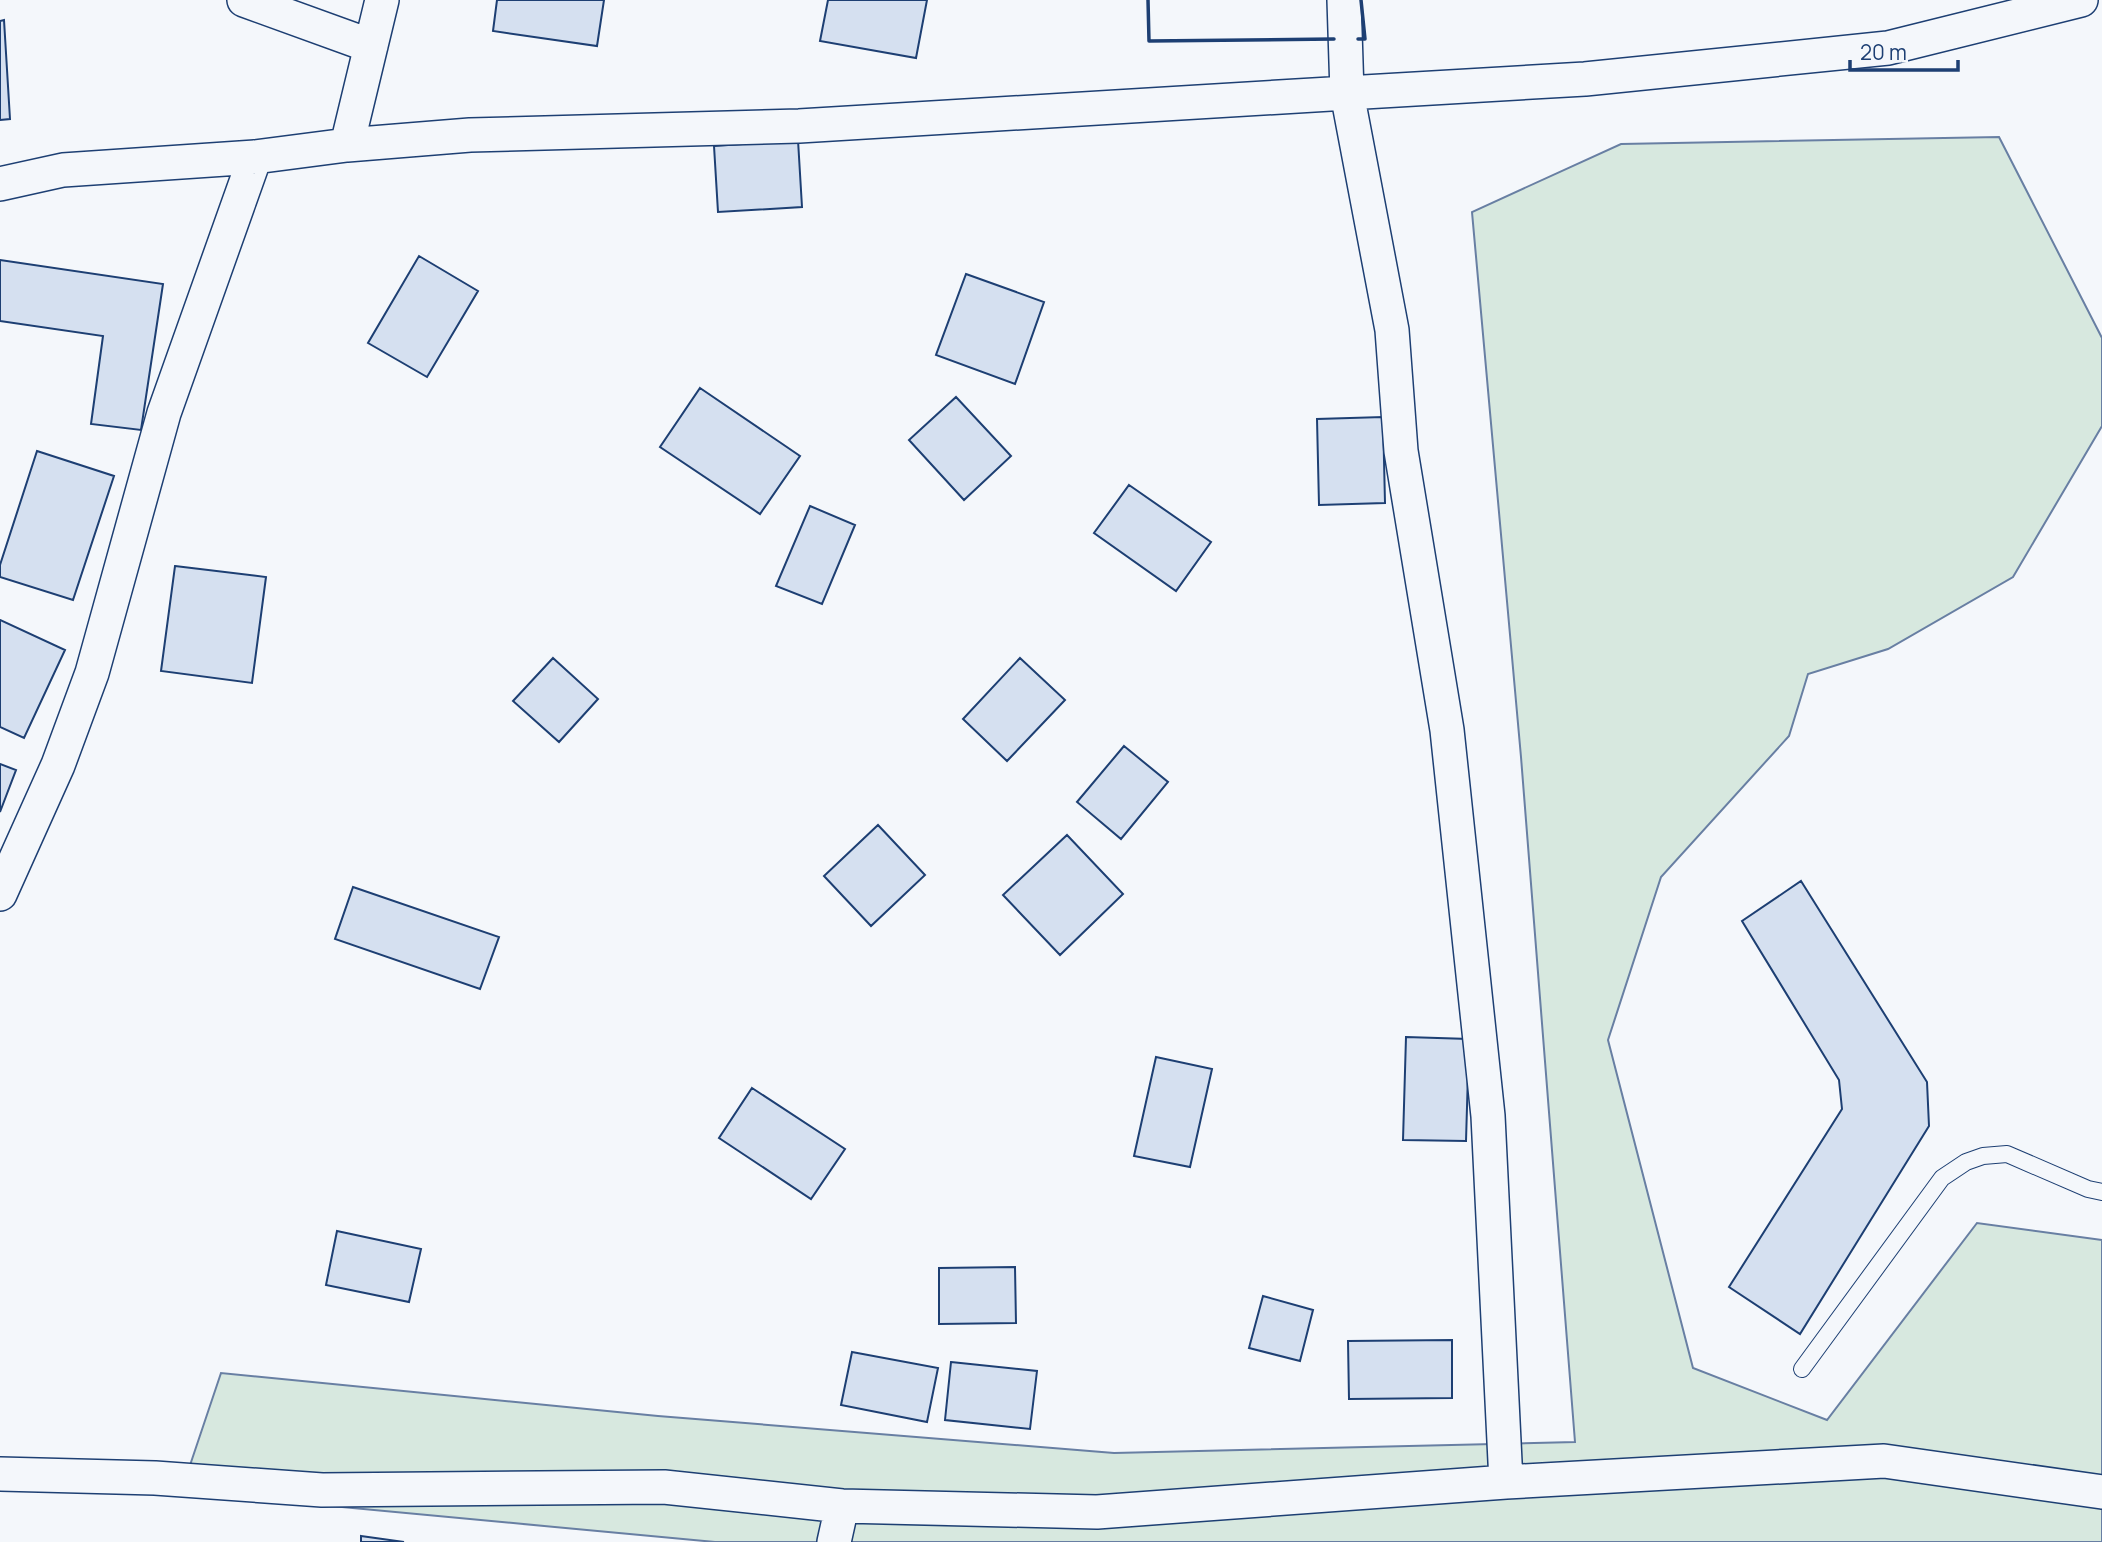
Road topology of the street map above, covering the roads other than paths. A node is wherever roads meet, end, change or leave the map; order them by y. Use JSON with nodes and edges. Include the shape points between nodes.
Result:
{"nodes":[{"id":1,"x":244,"y":0,"type":"edge"},
{"id":2,"x":382,"y":0,"type":"edge"},
{"id":3,"x":1344,"y":0,"type":"edge"},
{"id":4,"x":2081,"y":0,"type":"edge"},
{"id":5,"x":1962,"y":14,"type":"edge"},
{"id":6,"x":370,"y":46,"type":"junction"},
{"id":7,"x":1347,"y":93,"type":"junction"},
{"id":8,"x":347,"y":145,"type":"junction"},
{"id":9,"x":255,"y":157,"type":"junction"},
{"id":10,"x":0,"y":184,"type":"edge"},
{"id":11,"x":0,"y":894,"type":"edge"},
{"id":12,"x":2102,"y":1192,"type":"edge"},
{"id":13,"x":1802,"y":1369,"type":"dead end"},
{"id":14,"x":0,"y":1474,"type":"edge"},
{"id":15,"x":1506,"y":1482,"type":"junction"},
{"id":16,"x":2102,"y":1492,"type":"edge"},
{"id":17,"x":842,"y":1506,"type":"junction"},
{"id":18,"x":834,"y":1542,"type":"edge"}],
"edges":[{"from":1,"to":6,"type":"street"},
{"from":2,"to":6,"type":"street"},
{"from":3,"to":7,"type":"street"},
{"from":4,"to":5,"type":"street"},
{"from":5,"to":7,"type":"street","via":[[1888,48],[1585,79]]},
{"from":6,"to":8,"type":"street"},
{"from":7,"to":8,"type":"street","via":[[799,126],[470,135]]},
{"from":7,"to":15,"type":"street","via":[[1392,330],[1401,451],[1447,730],[1488,1116]]},
{"from":8,"to":9,"type":"street"},
{"from":9,"to":10,"type":"street","via":[[63,170]]},
{"from":9,"to":11,"type":"street","via":[[164,413],[92,673],[58,765]]},
{"from":12,"to":13,"type":"lane","via":[[2007,1154],[1966,1162],[1942,1178]]},
{"from":14,"to":17,"type":"street","via":[[155,1478],[322,1490],[664,1487]]},
{"from":15,"to":16,"type":"street","via":[[1884,1461]]},
{"from":15,"to":17,"type":"street","via":[[1097,1512]]},
{"from":17,"to":18,"type":"street"}]}
